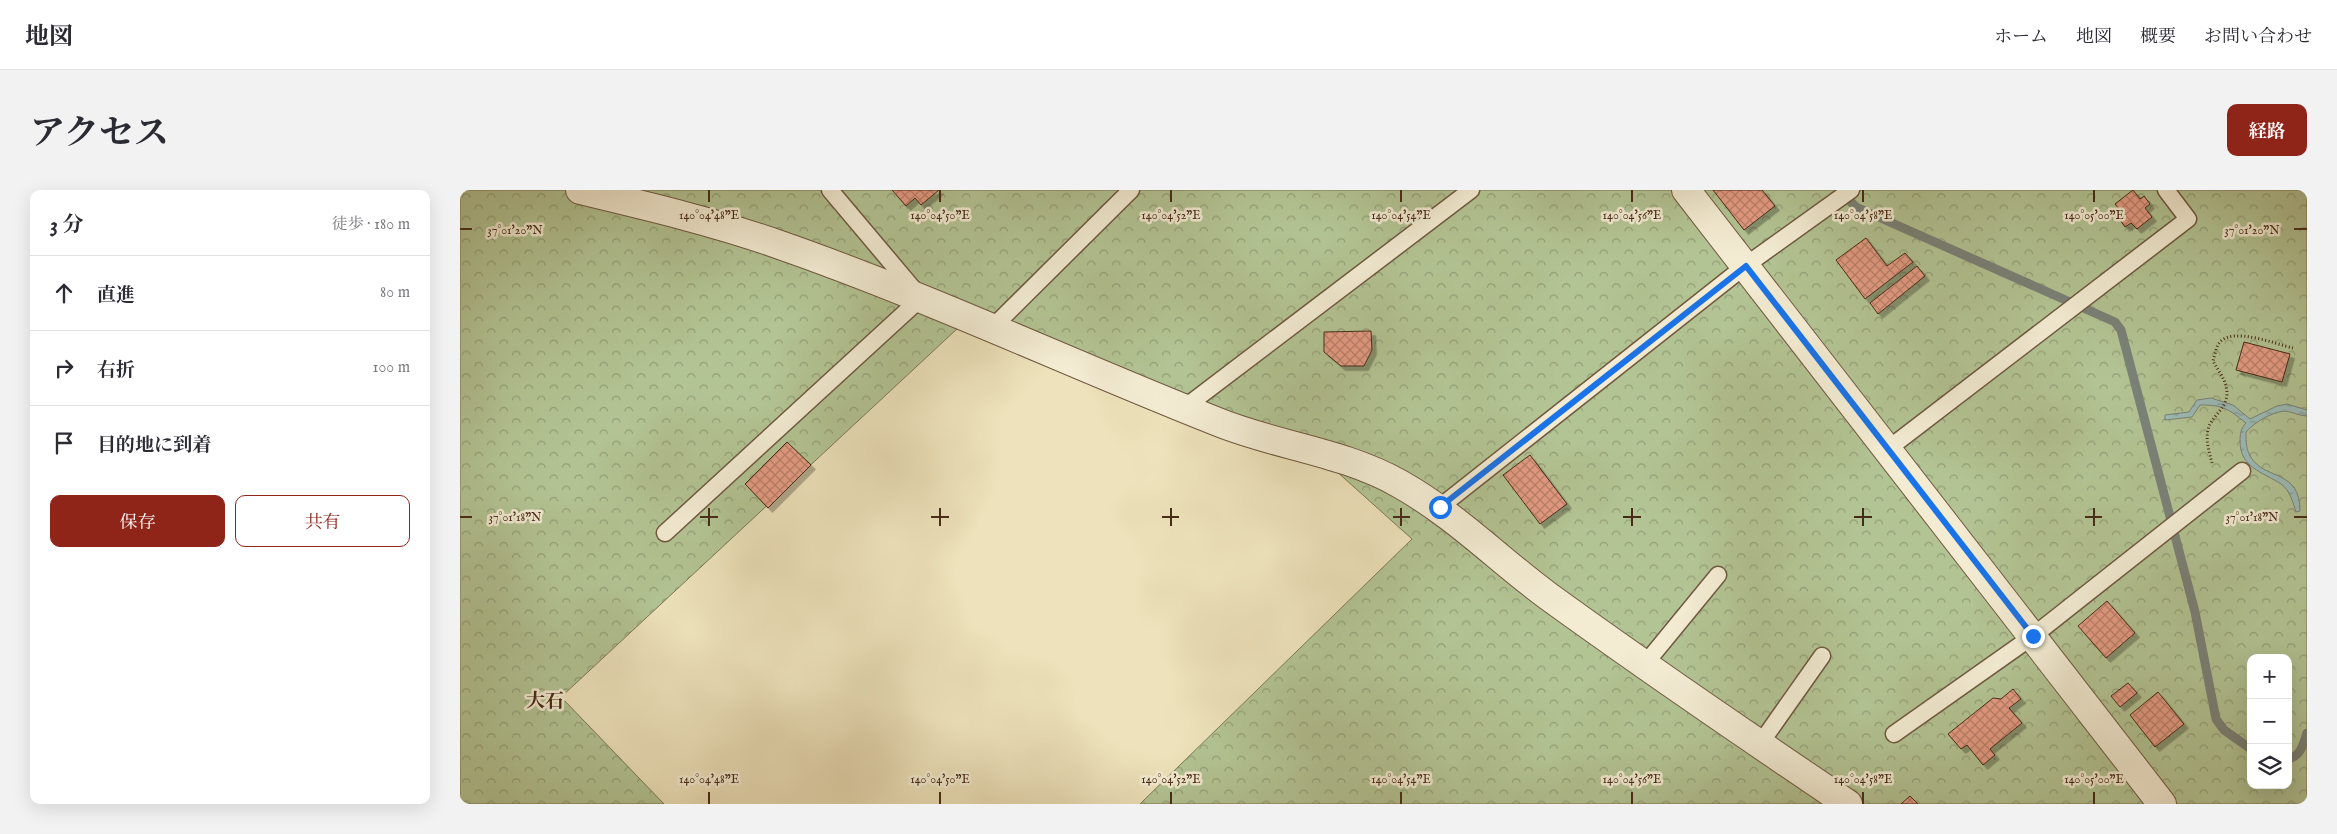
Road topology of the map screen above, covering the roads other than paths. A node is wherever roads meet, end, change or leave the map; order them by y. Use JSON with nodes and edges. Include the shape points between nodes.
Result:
{"nodes":[{"id":1,"x":580,"y":190,"type":"edge"},
{"id":2,"x":830,"y":190,"type":"edge"},
{"id":3,"x":1131,"y":190,"type":"edge"},
{"id":4,"x":1471,"y":190,"type":"edge"},
{"id":5,"x":1686,"y":190,"type":"edge"},
{"id":6,"x":1850,"y":190,"type":"edge"},
{"id":7,"x":2166,"y":190,"type":"edge"},
{"id":8,"x":1746,"y":266,"type":"junction"},
{"id":9,"x":921,"y":298,"type":"junction"},
{"id":10,"x":992,"y":328,"type":"junction"},
{"id":11,"x":1184,"y":408,"type":"junction"},
{"id":12,"x":1888,"y":449,"type":"junction"},
{"id":13,"x":2242,"y":471,"type":"dead end"},
{"id":14,"x":1440,"y":507,"type":"junction"},
{"id":15,"x":665,"y":533,"type":"dead end"},
{"id":16,"x":1718,"y":575,"type":"dead end"},
{"id":17,"x":2033,"y":636,"type":"junction"},
{"id":18,"x":1822,"y":656,"type":"dead end"},
{"id":19,"x":1645,"y":664,"type":"junction"},
{"id":20,"x":1894,"y":734,"type":"dead end"},
{"id":21,"x":1760,"y":744,"type":"junction"},
{"id":22,"x":1848,"y":804,"type":"edge"},
{"id":23,"x":2162,"y":804,"type":"edge"}],
"edges":[{"from":1,"to":9,"type":"street","via":[[663,210],[778,244]]},
{"from":2,"to":9,"type":"lane"},
{"from":3,"to":10,"type":"lane"},
{"from":4,"to":11,"type":"lane"},
{"from":5,"to":8,"type":"street"},
{"from":6,"to":8,"type":"lane"},
{"from":7,"to":12,"type":"lane","via":[[2188,219]]},
{"from":8,"to":12,"type":"street"},
{"from":8,"to":14,"type":"lane"},
{"from":9,"to":10,"type":"street"},
{"from":9,"to":15,"type":"lane"},
{"from":10,"to":11,"type":"street"},
{"from":11,"to":14,"type":"street","via":[[1222,424],[1367,467]]},
{"from":12,"to":17,"type":"street"},
{"from":13,"to":17,"type":"lane"},
{"from":14,"to":19,"type":"street","via":[[1542,591]]},
{"from":16,"to":19,"type":"lane"},
{"from":17,"to":20,"type":"lane"},
{"from":17,"to":23,"type":"street"},
{"from":18,"to":21,"type":"lane"},
{"from":19,"to":21,"type":"street"},
{"from":21,"to":22,"type":"street"}]}
